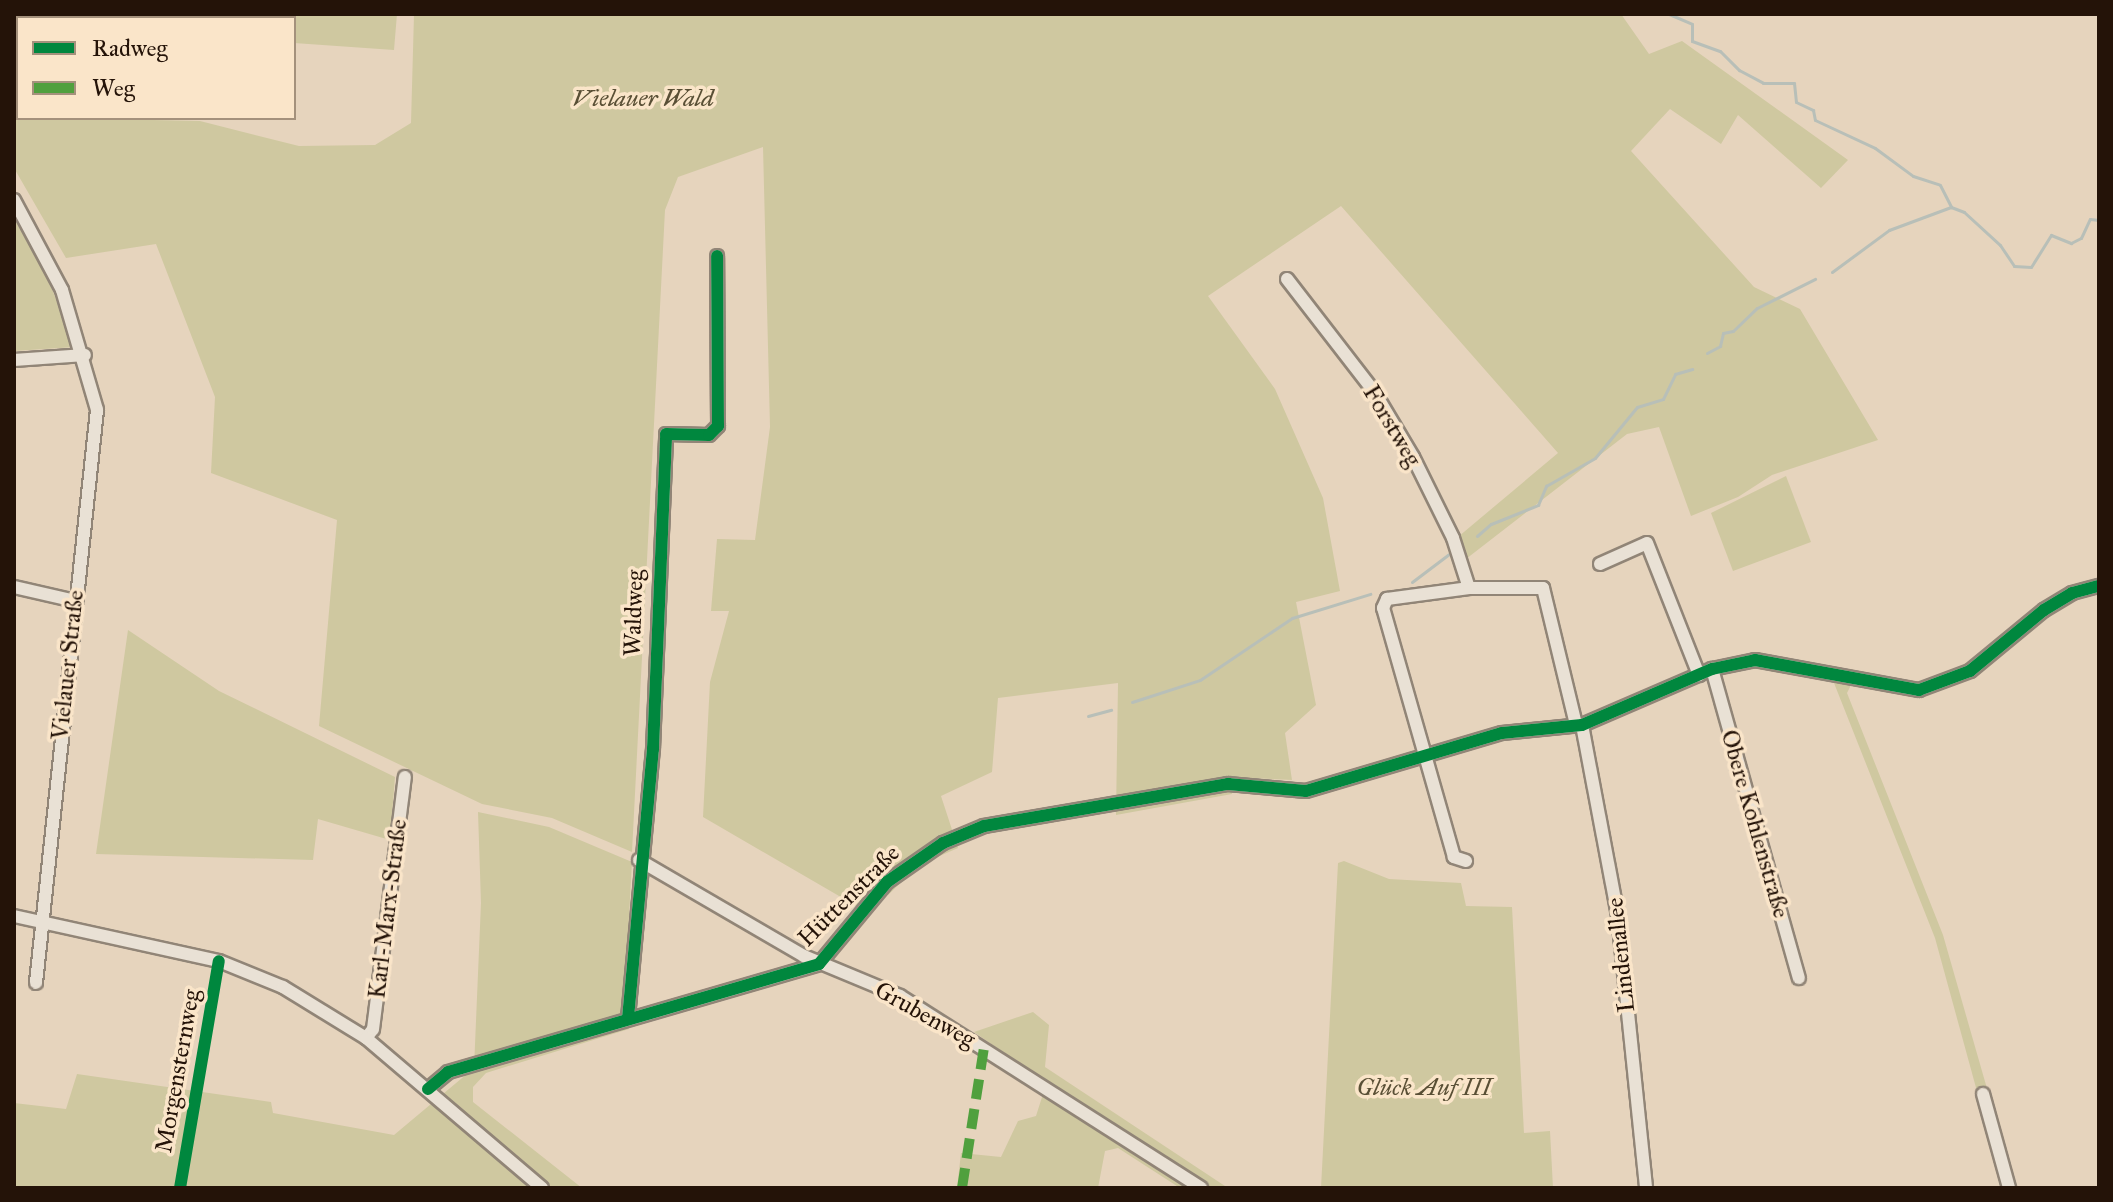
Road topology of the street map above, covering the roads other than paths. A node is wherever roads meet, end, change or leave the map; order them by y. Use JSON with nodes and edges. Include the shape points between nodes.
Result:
{"nodes":[{"id":1,"x":14,"y":200,"type":"edge"},
{"id":2,"x":717,"y":256,"type":"dead end"},
{"id":3,"x":1287,"y":279,"type":"dead end"},
{"id":4,"x":85,"y":355,"type":"junction"},
{"id":5,"x":14,"y":360,"type":"edge"},
{"id":6,"x":1600,"y":564,"type":"dead end"},
{"id":7,"x":2099,"y":586,"type":"edge"},
{"id":8,"x":14,"y":587,"type":"edge"},
{"id":9,"x":1469,"y":588,"type":"junction"},
{"id":10,"x":75,"y":601,"type":"junction"},
{"id":11,"x":1712,"y":669,"type":"junction"},
{"id":12,"x":1699,"y":675,"type":"junction"},
{"id":13,"x":1579,"y":724,"type":"junction"},
{"id":14,"x":1425,"y":758,"type":"junction"},
{"id":15,"x":405,"y":777,"type":"dead end"},
{"id":16,"x":639,"y":860,"type":"junction"},
{"id":17,"x":1466,"y":861,"type":"dead end"},
{"id":18,"x":14,"y":916,"type":"edge"},
{"id":19,"x":39,"y":921,"type":"junction"},
{"id":20,"x":819,"y":964,"type":"junction"},
{"id":21,"x":1799,"y":978,"type":"dead end"},
{"id":22,"x":36,"y":983,"type":"dead end"},
{"id":23,"x":628,"y":1018,"type":"junction"},
{"id":24,"x":366,"y":1038,"type":"junction"},
{"id":25,"x":428,"y":1089,"type":"junction"},
{"id":26,"x":1983,"y":1094,"type":"dead end"},
{"id":27,"x":542,"y":1188,"type":"edge"},
{"id":28,"x":1201,"y":1188,"type":"edge"},
{"id":29,"x":1646,"y":1188,"type":"edge"},
{"id":30,"x":2009,"y":1188,"type":"edge"}],
"edges":[{"from":1,"to":4,"type":"street","name":"Vielauer Straße","via":[[43,246]]},
{"from":2,"to":16,"type":"street","name":"Waldweg","via":[[718,426],[709,435],[666,434],[653,749]]},
{"from":3,"to":9,"type":"street","name":"Forstweg","via":[[1375,393],[1413,457],[1453,538]]},
{"from":4,"to":5,"type":"street"},
{"from":4,"to":10,"type":"street","name":"Vielauer Straße","via":[[97,410]]},
{"from":6,"to":12,"type":"street","via":[[1647,543]]},
{"from":7,"to":11,"type":"street","via":[[2072,593],[2044,610],[1970,671],[1919,690],[1755,660]]},
{"from":8,"to":10,"type":"street"},
{"from":9,"to":13,"type":"street","via":[[1543,588]]},
{"from":9,"to":14,"type":"street","via":[[1387,599],[1383,608]]},
{"from":10,"to":19,"type":"street","name":"Vielauer Straße"},
{"from":11,"to":12,"type":"street"},
{"from":11,"to":21,"type":"street","name":"Obere Kohlenstraße"},
{"from":12,"to":13,"type":"street"},
{"from":13,"to":14,"type":"street","via":[[1502,733]]},
{"from":13,"to":29,"type":"street","name":"Lindenallee","via":[[1618,916]]},
{"from":14,"to":17,"type":"street","via":[[1454,857]]},
{"from":14,"to":20,"type":"street","name":"Hüttenstraße","via":[[1306,791],[1228,784],[984,826],[943,843],[887,882]]},
{"from":15,"to":24,"type":"street","name":"Karl-Marx-Straße","via":[[373,1029]]},
{"from":16,"to":20,"type":"street","name":"Grubenweg"},
{"from":16,"to":23,"type":"street","name":"Waldweg"},
{"from":18,"to":19,"type":"street"},
{"from":19,"to":22,"type":"street","name":"Vielauer Straße"},
{"from":19,"to":24,"type":"street","via":[[219,961],[283,987]]},
{"from":20,"to":23,"type":"street","name":"Hüttenstraße"},
{"from":20,"to":28,"type":"street","name":"Grubenweg","via":[[900,996]]},
{"from":23,"to":25,"type":"street","name":"Hüttenstraße","via":[[448,1072]]},
{"from":24,"to":25,"type":"street"},
{"from":25,"to":27,"type":"street"},
{"from":26,"to":30,"type":"street"}]}
